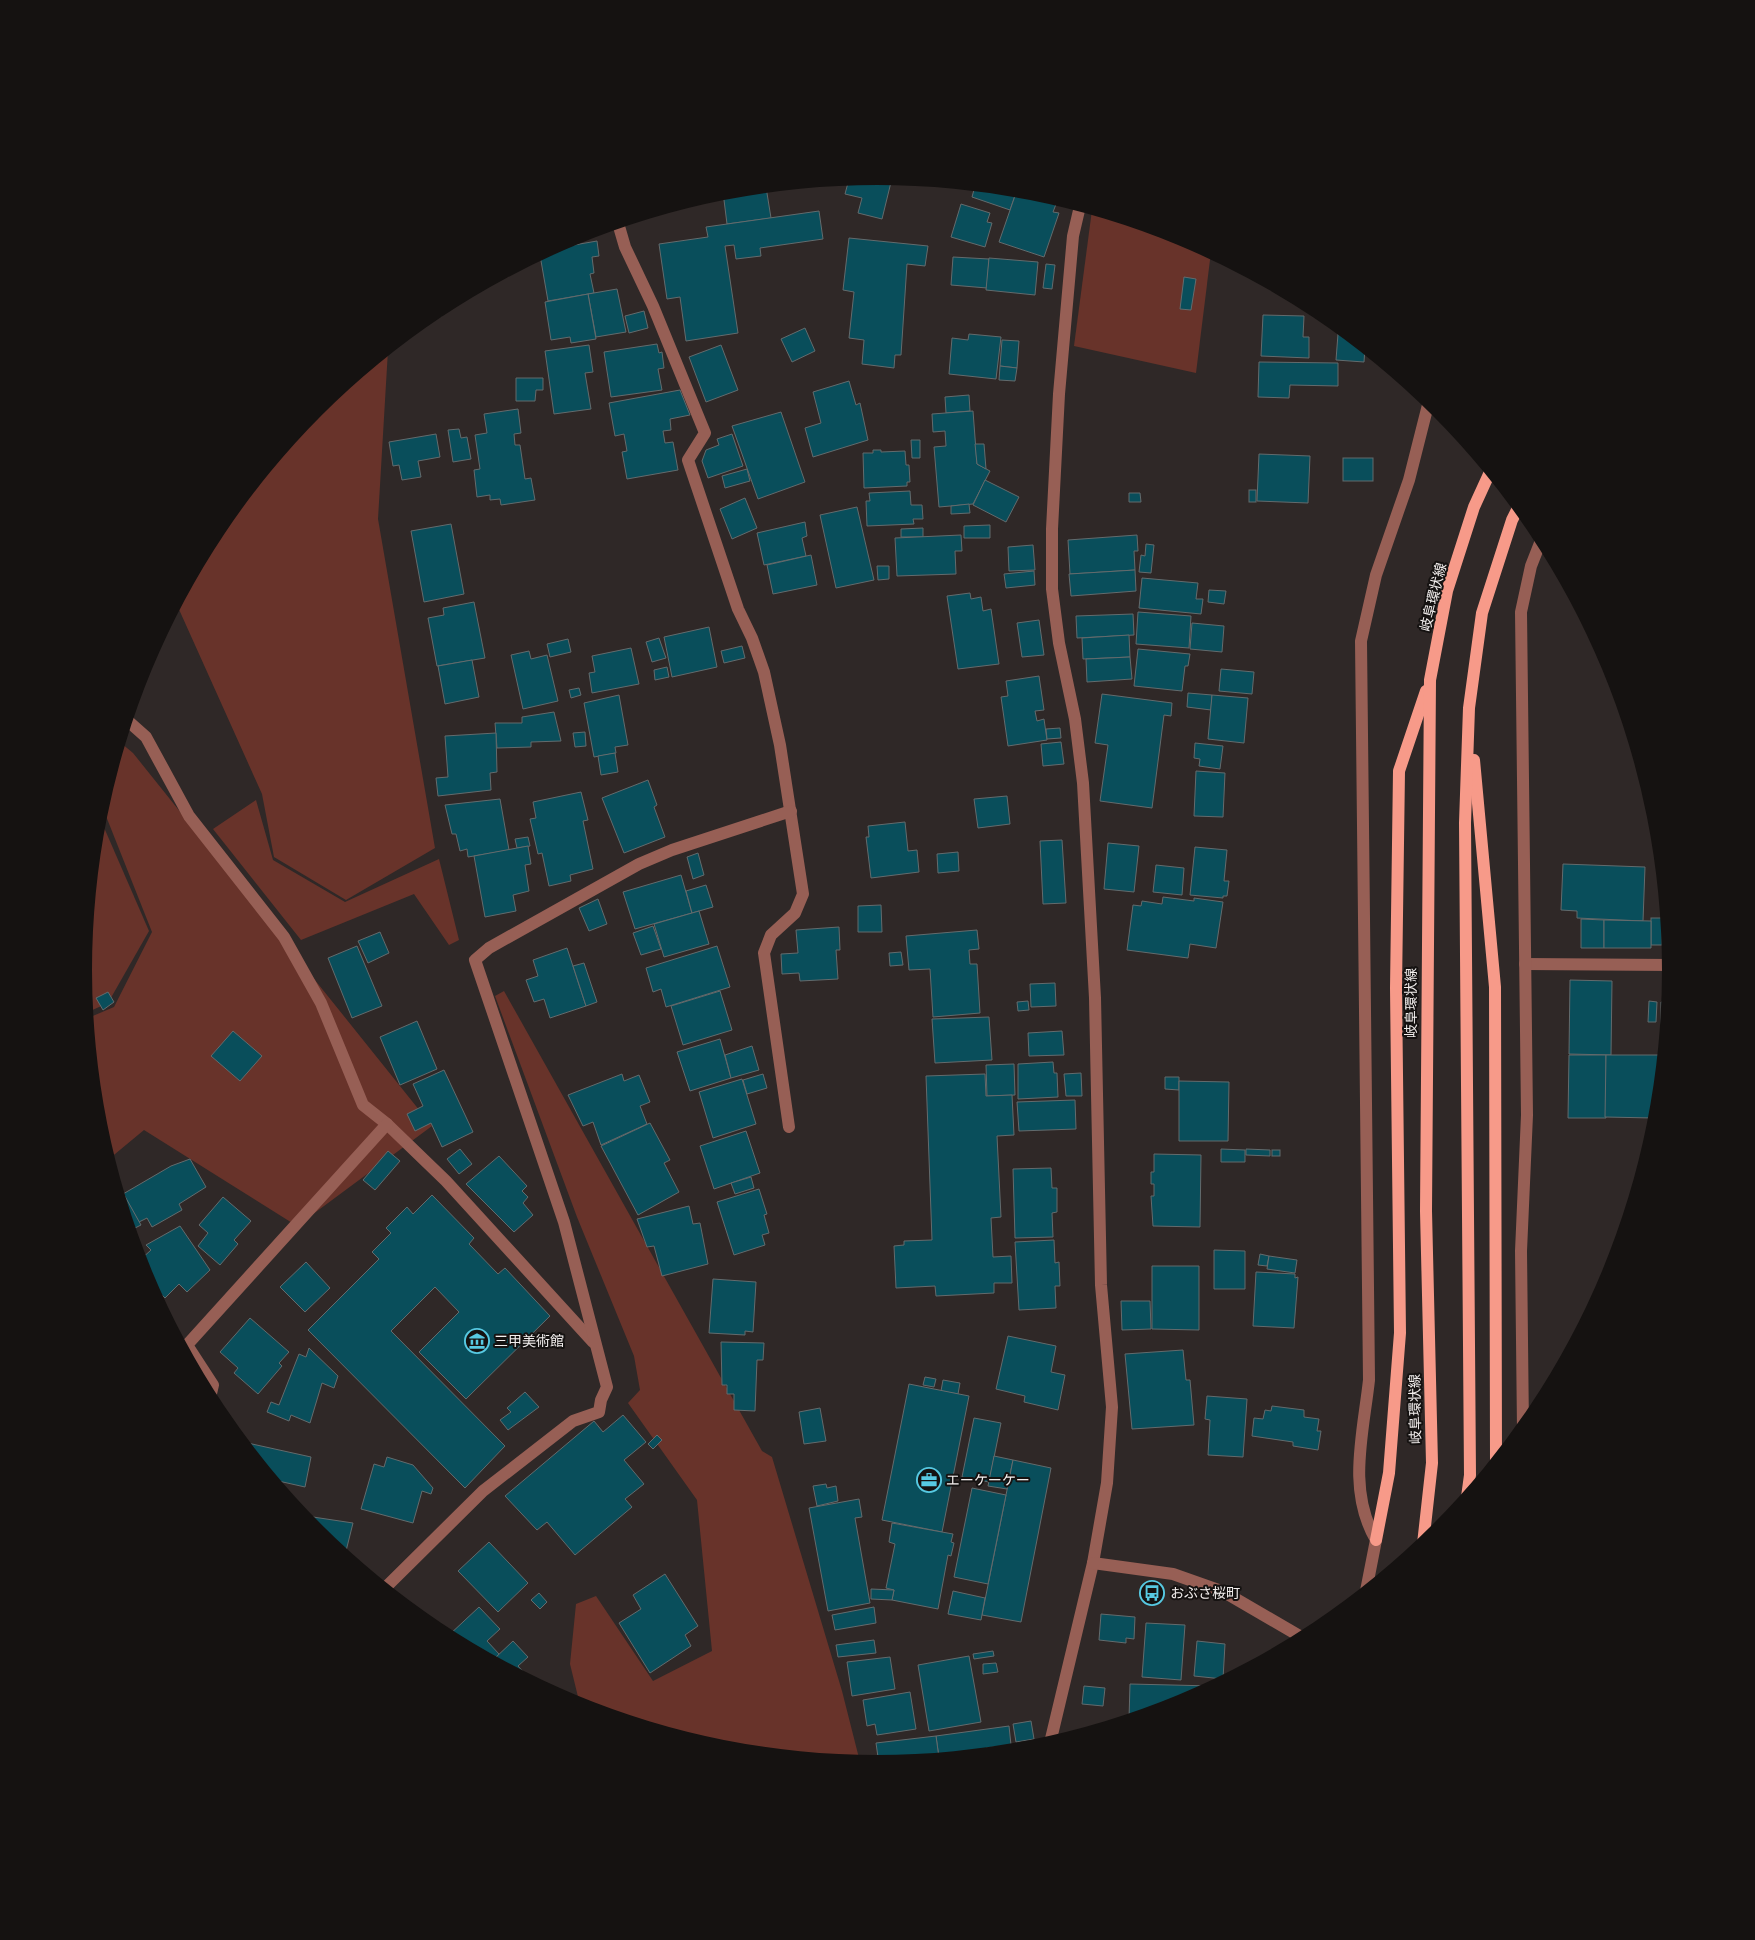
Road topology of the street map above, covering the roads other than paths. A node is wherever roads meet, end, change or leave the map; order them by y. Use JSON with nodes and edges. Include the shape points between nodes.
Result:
{"nodes":[{"id":1,"x":1079,"y":211,"type":"edge"},
{"id":2,"x":620,"y":229,"type":"edge"},
{"id":3,"x":1427,"y":409,"type":"edge"},
{"id":4,"x":1488,"y":477,"type":"edge"},
{"id":5,"x":1515,"y":514,"type":"edge"},
{"id":6,"x":1538,"y":547,"type":"edge"},
{"id":7,"x":1430,"y":680,"type":"junction"},
{"id":8,"x":1469,"y":708,"type":"junction"},
{"id":9,"x":132,"y":725,"type":"edge"},
{"id":10,"x":791,"y":811,"type":"junction"},
{"id":11,"x":1525,"y":964,"type":"junction"},
{"id":12,"x":1662,"y":965,"type":"edge"},
{"id":13,"x":387,"y":1124,"type":"junction"},
{"id":14,"x":789,"y":1127,"type":"dead end"},
{"id":15,"x":595,"y":1344,"type":"junction"},
{"id":16,"x":188,"y":1345,"type":"edge"},
{"id":17,"x":193,"y":1353,"type":"edge"},
{"id":18,"x":213,"y":1386,"type":"edge"},
{"id":19,"x":1523,"y":1416,"type":"edge"},
{"id":20,"x":1496,"y":1453,"type":"edge"},
{"id":21,"x":1468,"y":1488,"type":"edge"},
{"id":22,"x":1424,"y":1533,"type":"edge"},
{"id":23,"x":1376,"y":1540,"type":"junction"},
{"id":24,"x":1094,"y":1562,"type":"junction"},
{"id":25,"x":1368,"y":1583,"type":"edge"},
{"id":26,"x":389,"y":1584,"type":"edge"},
{"id":27,"x":1296,"y":1634,"type":"edge"},
{"id":28,"x":1052,"y":1735,"type":"edge"}],
"edges":[{"from":1,"to":24,"type":"street","via":[[1073,236],[1059,394],[1052,589],[1059,643],[1076,719],[1083,783],[1095,998],[1101,1285],[1112,1408],[1107,1483]]},
{"from":2,"to":10,"type":"street","via":[[705,433],[688,460],[738,609],[764,672]]},
{"from":3,"to":23,"type":"street","via":[[1409,480],[1376,575],[1361,641],[1369,1380],[1358,1482],[1366,1521]]},
{"from":4,"to":7,"type":"main road","name":"岐阜環状線","via":[[1474,507],[1447,590]]},
{"from":5,"to":8,"type":"main road","via":[[1482,613]]},
{"from":6,"to":11,"type":"street","via":[[1521,612]]},
{"from":7,"to":22,"type":"main road","name":"岐阜環状線","via":[[1426,1212],[1432,1463]]},
{"from":7,"to":23,"type":"main road","via":[[1399,771],[1396,988],[1400,1333],[1389,1473]]},
{"from":8,"to":20,"type":"main road","via":[[1495,987]]},
{"from":8,"to":21,"type":"main road","via":[[1465,823]]},
{"from":9,"to":13,"type":"street","via":[[146,737],[188,816],[284,937],[321,1003],[362,1105]]},
{"from":10,"to":14,"type":"street","via":[[803,894],[795,913],[771,935],[764,953]]},
{"from":10,"to":15,"type":"street","via":[[639,864],[489,948],[475,960],[564,1222]]},
{"from":11,"to":12,"type":"street"},
{"from":11,"to":19,"type":"street","via":[[1527,1115],[1521,1251]]},
{"from":13,"to":15,"type":"street","via":[[446,1181]]},
{"from":13,"to":16,"type":"street"},
{"from":15,"to":26,"type":"street","via":[[607,1387],[599,1412],[573,1421],[483,1491]]},
{"from":17,"to":18,"type":"street"},
{"from":23,"to":25,"type":"street"},
{"from":24,"to":27,"type":"street","via":[[1172,1574],[1224,1592]]},
{"from":24,"to":28,"type":"street"}]}
